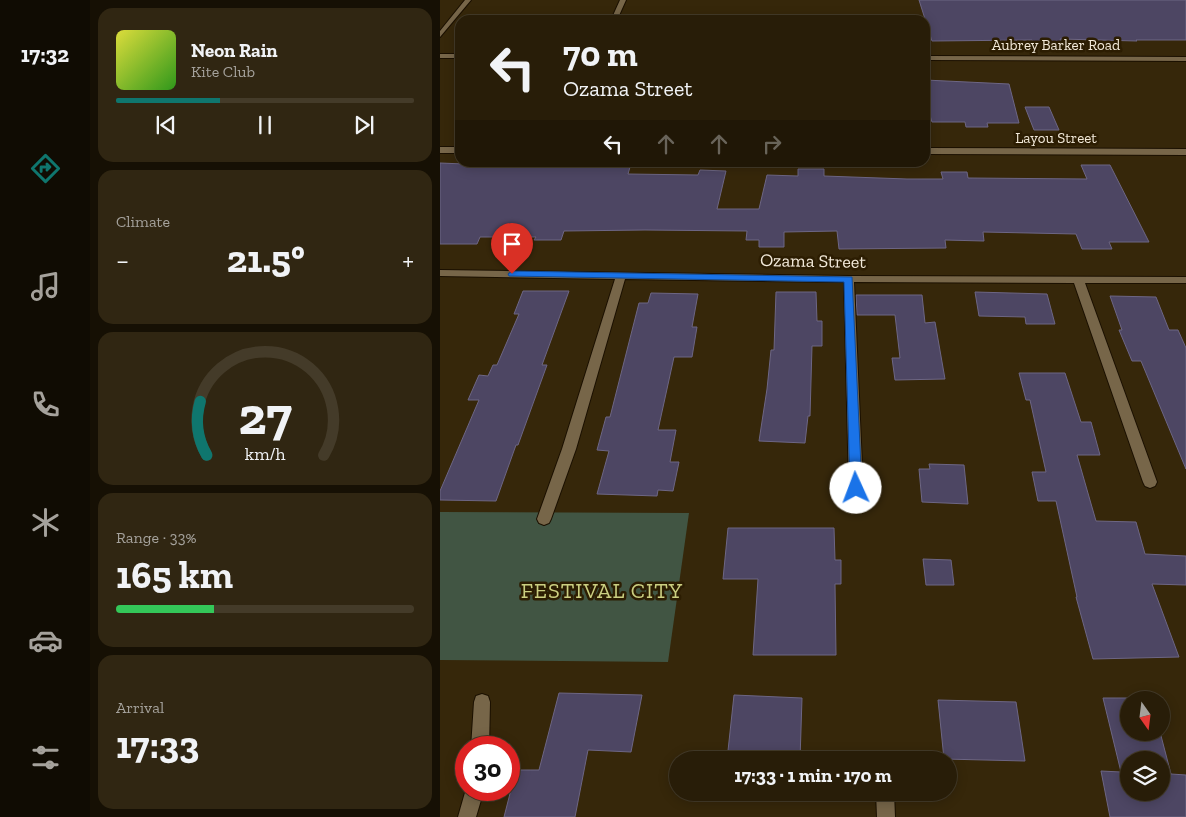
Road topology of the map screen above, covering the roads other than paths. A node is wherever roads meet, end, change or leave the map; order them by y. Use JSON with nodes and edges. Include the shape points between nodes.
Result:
{"nodes":[{"id":1,"x":468,"y":0,"type":"edge"},
{"id":2,"x":623,"y":0,"type":"edge"},
{"id":3,"x":456,"y":15,"type":"edge"},
{"id":4,"x":616,"y":15,"type":"edge"},
{"id":5,"x":455,"y":16,"type":"edge"},
{"id":6,"x":440,"y":35,"type":"edge"},
{"id":7,"x":440,"y":56,"type":"edge"},
{"id":8,"x":455,"y":56,"type":"edge"},
{"id":9,"x":930,"y":58,"type":"edge"},
{"id":10,"x":1186,"y":60,"type":"edge"},
{"id":11,"x":440,"y":150,"type":"edge"},
{"id":12,"x":455,"y":150,"type":"edge"},
{"id":13,"x":930,"y":151,"type":"edge"},
{"id":14,"x":1186,"y":152,"type":"edge"},
{"id":15,"x":440,"y":273,"type":"edge"},
{"id":16,"x":621,"y":275,"type":"junction"},
{"id":17,"x":849,"y":279,"type":"junction"},
{"id":18,"x":1078,"y":279,"type":"junction"},
{"id":19,"x":1186,"y":280,"type":"edge"},
{"id":20,"x":1150,"y":482,"type":"dead end"},
{"id":21,"x":856,"y":488,"type":"dead end"},
{"id":22,"x":544,"y":519,"type":"dead end"},
{"id":23,"x":482,"y":702,"type":"dead end"},
{"id":24,"x":481,"y":736,"type":"edge"},
{"id":25,"x":472,"y":801,"type":"edge"},
{"id":26,"x":885,"y":801,"type":"edge"},
{"id":27,"x":467,"y":817,"type":"edge"},
{"id":28,"x":886,"y":817,"type":"edge"}],
"edges":[{"from":1,"to":3,"type":"street"},
{"from":2,"to":4,"type":"street"},
{"from":5,"to":6,"type":"street"},
{"from":7,"to":8,"type":"street"},
{"from":9,"to":10,"type":"street","name":"Aubrey Barker Road"},
{"from":11,"to":12,"type":"street"},
{"from":13,"to":14,"type":"street","name":"Layou Street"},
{"from":15,"to":16,"type":"street","name":"Ozama Street"},
{"from":16,"to":17,"type":"street","name":"Ozama Street"},
{"from":16,"to":22,"type":"street","via":[[569,449]]},
{"from":17,"to":18,"type":"street","name":"Ozama Street"},
{"from":17,"to":21,"type":"street"},
{"from":18,"to":19,"type":"street","name":"Ozama Street"},
{"from":18,"to":20,"type":"street"},
{"from":23,"to":24,"type":"street"},
{"from":25,"to":27,"type":"street"},
{"from":26,"to":28,"type":"street"}]}
